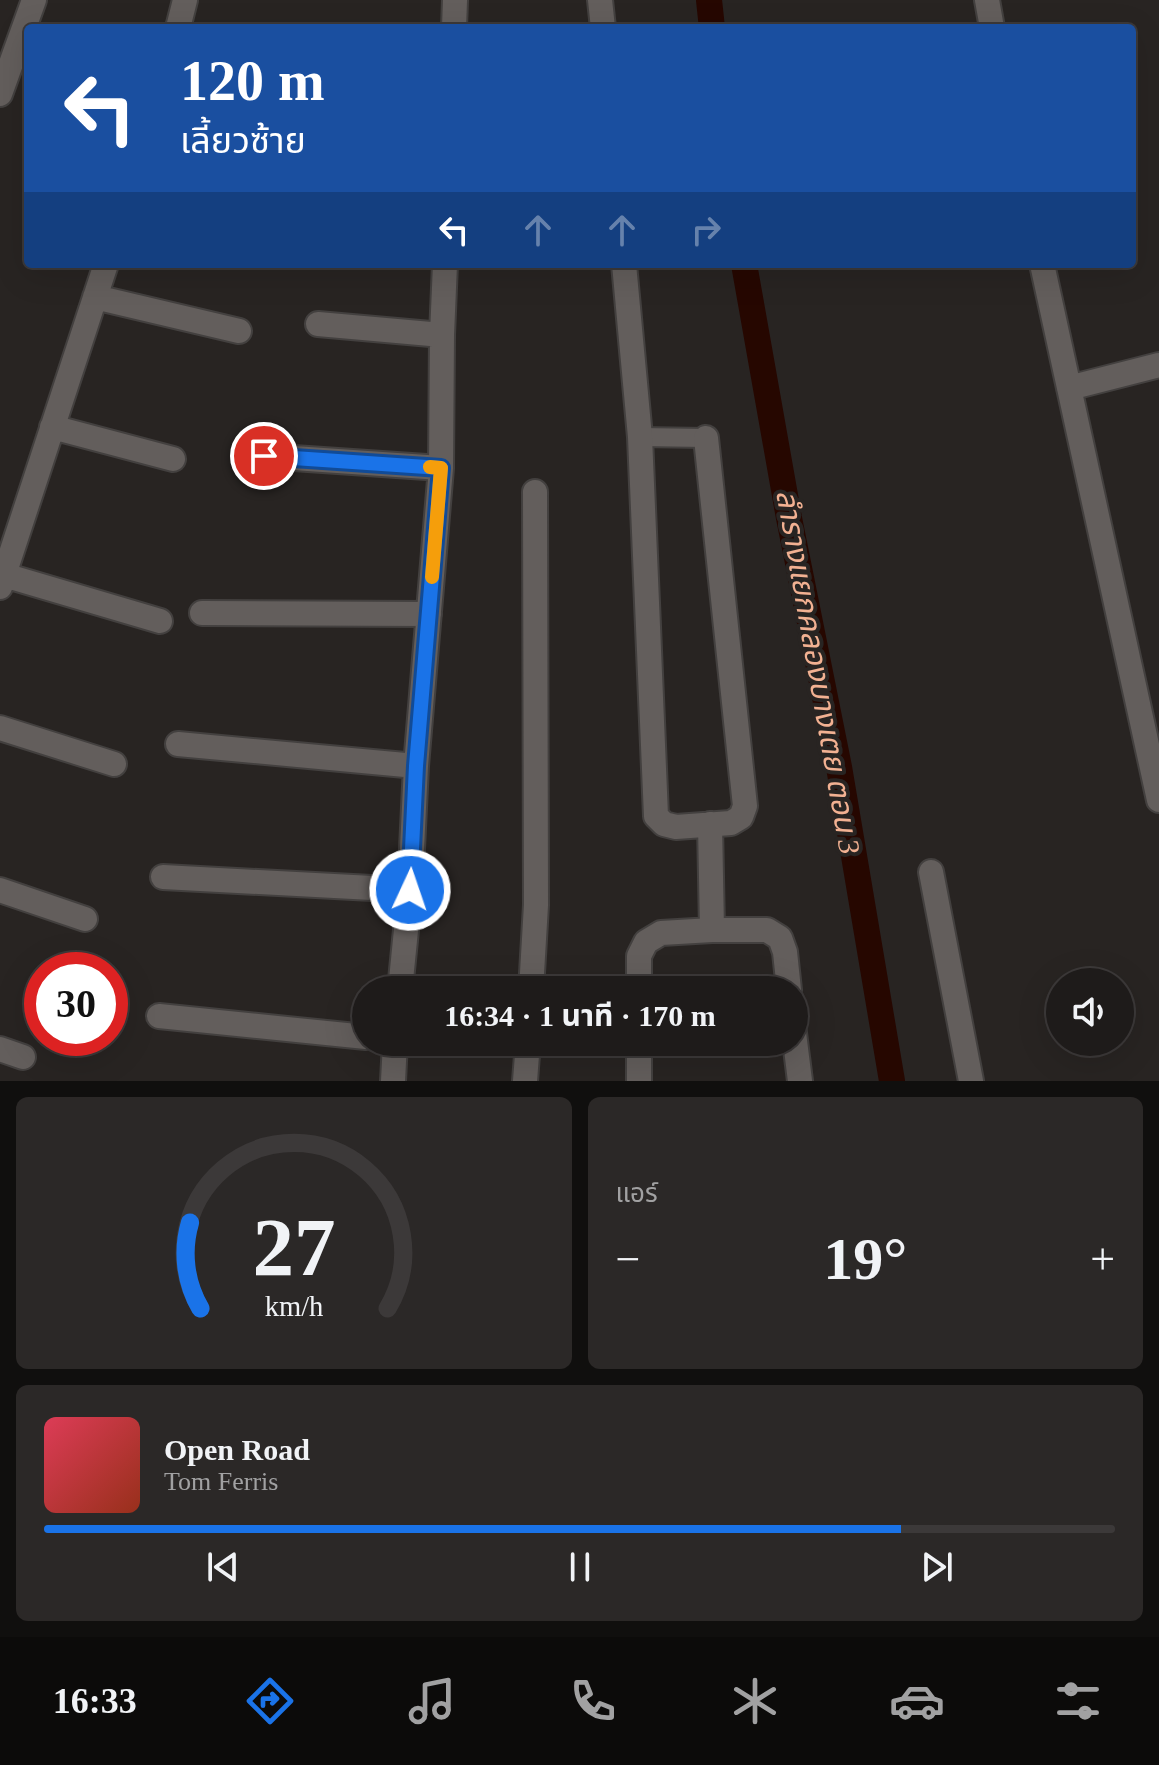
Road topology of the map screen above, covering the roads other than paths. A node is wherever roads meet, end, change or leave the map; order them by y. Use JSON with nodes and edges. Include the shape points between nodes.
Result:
{"nodes":[{"id":1,"x":34,"y":0,"type":"edge"},
{"id":2,"x":185,"y":0,"type":"edge"},
{"id":3,"x":455,"y":0,"type":"edge"},
{"id":4,"x":600,"y":0,"type":"edge"},
{"id":5,"x":987,"y":0,"type":"edge"},
{"id":6,"x":25,"y":24,"type":"edge"},
{"id":7,"x":179,"y":24,"type":"edge"},
{"id":8,"x":454,"y":24,"type":"edge"},
{"id":9,"x":603,"y":24,"type":"edge"},
{"id":10,"x":991,"y":24,"type":"edge"},
{"id":11,"x":24,"y":28,"type":"edge"},
{"id":12,"x":0,"y":94,"type":"edge"},
{"id":13,"x":105,"y":268,"type":"edge"},
{"id":14,"x":445,"y":268,"type":"edge"},
{"id":15,"x":624,"y":268,"type":"edge"},
{"id":16,"x":1043,"y":268,"type":"edge"},
{"id":17,"x":95,"y":297,"type":"junction"},
{"id":18,"x":318,"y":324,"type":"dead end"},
{"id":19,"x":239,"y":331,"type":"dead end"},
{"id":20,"x":442,"y":335,"type":"junction"},
{"id":21,"x":1159,"y":365,"type":"edge"},
{"id":22,"x":1069,"y":388,"type":"junction"},
{"id":23,"x":52,"y":427,"type":"junction"},
{"id":24,"x":640,"y":437,"type":"junction"},
{"id":25,"x":706,"y":438,"type":"joint"},
{"id":26,"x":264,"y":456,"type":"dead end"},
{"id":27,"x":173,"y":459,"type":"dead end"},
{"id":28,"x":441,"y":468,"type":"junction"},
{"id":29,"x":535,"y":492,"type":"dead end"},
{"id":30,"x":2,"y":581,"type":"edge"},
{"id":31,"x":202,"y":613,"type":"dead end"},
{"id":32,"x":429,"y":614,"type":"junction"},
{"id":33,"x":160,"y":621,"type":"dead end"},
{"id":34,"x":0,"y":728,"type":"edge"},
{"id":35,"x":178,"y":744,"type":"dead end"},
{"id":36,"x":114,"y":764,"type":"dead end"},
{"id":37,"x":416,"y":766,"type":"junction"},
{"id":38,"x":1159,"y":800,"type":"edge"},
{"id":39,"x":710,"y":824,"type":"junction"},
{"id":40,"x":931,"y":872,"type":"dead end"},
{"id":41,"x":163,"y":877,"type":"dead end"},
{"id":42,"x":0,"y":890,"type":"edge"},
{"id":43,"x":410,"y":890,"type":"junction"},
{"id":44,"x":85,"y":919,"type":"dead end"},
{"id":45,"x":712,"y":930,"type":"junction"},
{"id":46,"x":401,"y":976,"type":"edge"},
{"id":47,"x":532,"y":976,"type":"edge"},
{"id":48,"x":639,"y":976,"type":"edge"},
{"id":49,"x":788,"y":976,"type":"edge"},
{"id":50,"x":159,"y":1016,"type":"dead end"},
{"id":51,"x":352,"y":1036,"type":"edge"},
{"id":52,"x":394,"y":1056,"type":"edge"},
{"id":53,"x":527,"y":1056,"type":"edge"},
{"id":54,"x":639,"y":1056,"type":"edge"},
{"id":55,"x":797,"y":1056,"type":"edge"},
{"id":56,"x":393,"y":1081,"type":"edge"},
{"id":57,"x":525,"y":1081,"type":"edge"},
{"id":58,"x":639,"y":1081,"type":"edge"},
{"id":59,"x":800,"y":1081,"type":"edge"},
{"id":60,"x":971,"y":1081,"type":"edge"}],
"edges":[{"from":1,"to":6,"type":"street"},
{"from":2,"to":7,"type":"street"},
{"from":3,"to":8,"type":"street"},
{"from":4,"to":9,"type":"street"},
{"from":5,"to":10,"type":"street"},
{"from":11,"to":12,"type":"street"},
{"from":13,"to":17,"type":"street"},
{"from":14,"to":20,"type":"street"},
{"from":15,"to":24,"type":"street"},
{"from":16,"to":22,"type":"street"},
{"from":17,"to":19,"type":"street"},
{"from":17,"to":23,"type":"street"},
{"from":18,"to":20,"type":"street"},
{"from":20,"to":28,"type":"street"},
{"from":21,"to":22,"type":"street"},
{"from":22,"to":38,"type":"street"},
{"from":23,"to":27,"type":"street"},
{"from":23,"to":30,"type":"street"},
{"from":24,"to":25,"type":"street"},
{"from":24,"to":39,"type":"street","via":[[656,816],[676,827]]},
{"from":25,"to":39,"type":"street","via":[[745,806],[731,823]]},
{"from":26,"to":28,"type":"street"},
{"from":28,"to":32,"type":"street"},
{"from":29,"to":47,"type":"street"},
{"from":30,"to":33,"type":"street"},
{"from":31,"to":32,"type":"street"},
{"from":32,"to":37,"type":"street"},
{"from":34,"to":36,"type":"street"},
{"from":35,"to":37,"type":"street"},
{"from":37,"to":43,"type":"street"},
{"from":39,"to":45,"type":"street"},
{"from":40,"to":60,"type":"street"},
{"from":41,"to":43,"type":"street"},
{"from":42,"to":44,"type":"street"},
{"from":43,"to":46,"type":"street"},
{"from":45,"to":48,"type":"street","via":[[661,933],[646,942],[639,956]]},
{"from":45,"to":49,"type":"street","via":[[767,930],[780,938]]},
{"from":50,"to":51,"type":"street"},
{"from":52,"to":56,"type":"street"},
{"from":53,"to":57,"type":"street"},
{"from":54,"to":58,"type":"street"},
{"from":55,"to":59,"type":"street"}]}
